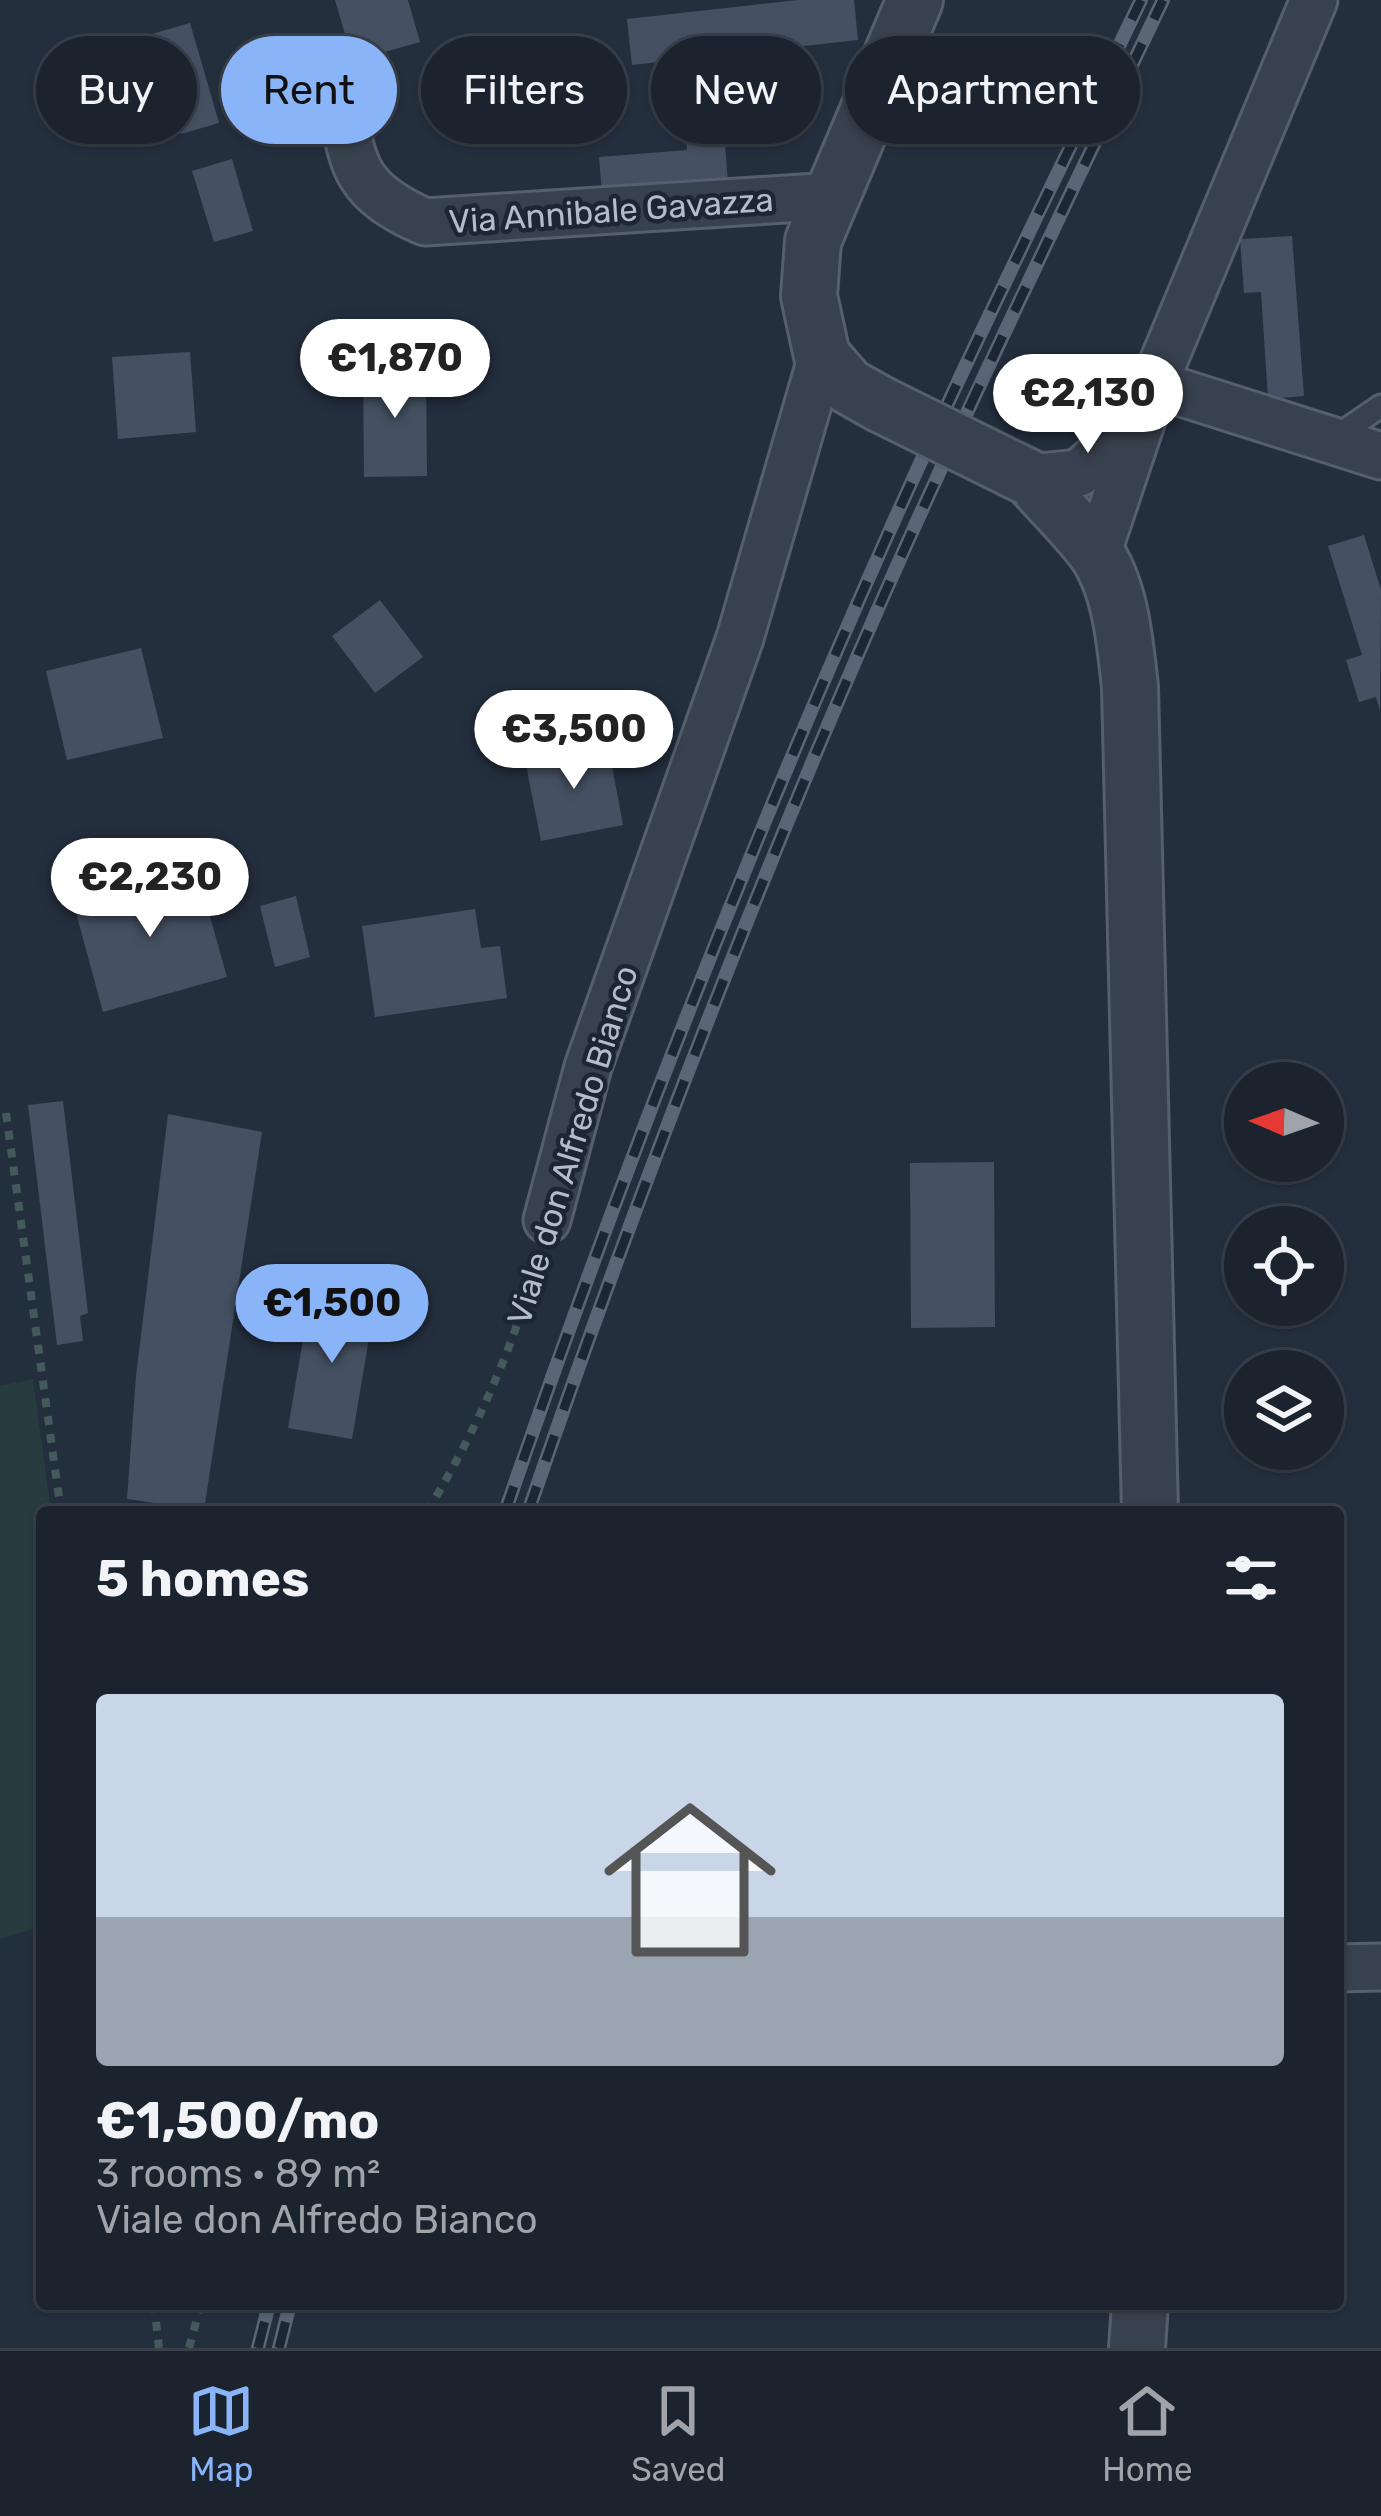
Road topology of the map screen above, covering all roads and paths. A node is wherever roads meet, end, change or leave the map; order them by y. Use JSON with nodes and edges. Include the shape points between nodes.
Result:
{"nodes":[{"id":1,"x":915,"y":0,"type":"edge"},
{"id":2,"x":1314,"y":0,"type":"edge"},
{"id":3,"x":350,"y":144,"type":"edge"},
{"id":4,"x":833,"y":196,"type":"junction"},
{"id":5,"x":822,"y":356,"type":"junction"},
{"id":6,"x":1154,"y":384,"type":"junction"},
{"id":7,"x":1381,"y":406,"type":"edge"},
{"id":8,"x":1331,"y":440,"type":"junction"},
{"id":9,"x":1381,"y":456,"type":"edge"},
{"id":10,"x":1030,"y":478,"type":"junction"},
{"id":11,"x":1102,"y":567,"type":"junction"},
{"id":12,"x":6,"y":1113,"type":"dead end"},
{"id":13,"x":547,"y":1220,"type":"joint"},
{"id":14,"x":60,"y":1506,"type":"edge"},
{"id":15,"x":431,"y":1506,"type":"edge"},
{"id":16,"x":1150,"y":1506,"type":"edge"},
{"id":17,"x":1381,"y":1967,"type":"edge"},
{"id":18,"x":1344,"y":1968,"type":"edge"},
{"id":19,"x":155,"y":2310,"type":"edge"},
{"id":20,"x":199,"y":2310,"type":"edge"},
{"id":21,"x":1140,"y":2310,"type":"edge"},
{"id":22,"x":159,"y":2348,"type":"edge"},
{"id":23,"x":189,"y":2348,"type":"edge"},
{"id":24,"x":1137,"y":2348,"type":"edge"}],
"edges":[{"from":1,"to":4,"type":"street","name":"Viale don Alfredo Bianco"},
{"from":2,"to":6,"type":"street"},
{"from":3,"to":4,"type":"street","name":"Via Annibale Gavazza","via":[[367,187],[425,222]]},
{"from":4,"to":5,"type":"street","name":"Viale don Alfredo Bianco","via":[[813,241],[809,296]]},
{"from":5,"to":10,"type":"street","bridge":true,"via":[[848,386]]},
{"from":5,"to":13,"type":"street","name":"Viale don Alfredo Bianco","via":[[740,638],[588,1067]]},
{"from":6,"to":8,"type":"street"},
{"from":6,"to":10,"type":"street","via":[[1079,473]]},
{"from":6,"to":11,"type":"street"},
{"from":7,"to":8,"type":"lane"},
{"from":8,"to":9,"type":"street"},
{"from":10,"to":11,"type":"street"},
{"from":11,"to":16,"type":"street","via":[[1119,605],[1130,687]]},
{"from":12,"to":14,"type":"path"},
{"from":13,"to":15,"type":"path","name":"Viale don Alfredo Bianco","via":[[519,1327]]},
{"from":17,"to":18,"type":"street"},
{"from":19,"to":22,"type":"path"},
{"from":20,"to":23,"type":"path"},
{"from":21,"to":24,"type":"street"}]}
